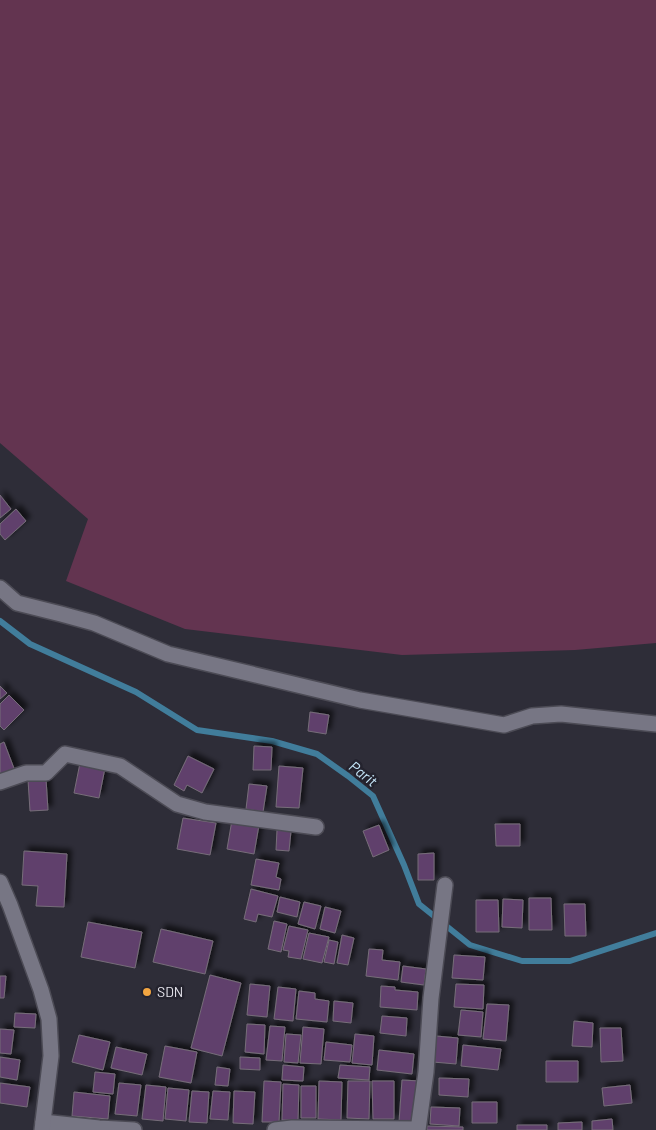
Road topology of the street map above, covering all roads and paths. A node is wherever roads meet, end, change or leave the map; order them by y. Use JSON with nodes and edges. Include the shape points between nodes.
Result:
{"nodes":[{"id":1,"x":0,"y":588,"type":"edge"},
{"id":2,"x":656,"y":724,"type":"edge"},
{"id":3,"x":0,"y":782,"type":"edge"},
{"id":4,"x":316,"y":827,"type":"dead end"},
{"id":5,"x":0,"y":882,"type":"edge"},
{"id":6,"x":445,"y":885,"type":"dead end"},
{"id":7,"x":43,"y":1126,"type":"edge"},
{"id":8,"x":134,"y":1130,"type":"edge"},
{"id":9,"x":275,"y":1130,"type":"edge"},
{"id":10,"x":418,"y":1130,"type":"edge"}],
"edges":[{"from":1,"to":2,"type":"street","via":[[17,603],[94,623],[168,654],[360,700],[504,725],[532,716],[561,714]]},
{"from":3,"to":4,"type":"street","via":[[26,773],[46,773],[65,754],[120,766],[177,804],[205,812]]},
{"from":5,"to":7,"type":"street","via":[[49,1019],[51,1056]]},
{"from":6,"to":10,"type":"street"},
{"from":7,"to":8,"type":"street"},
{"from":9,"to":10,"type":"street"}]}
